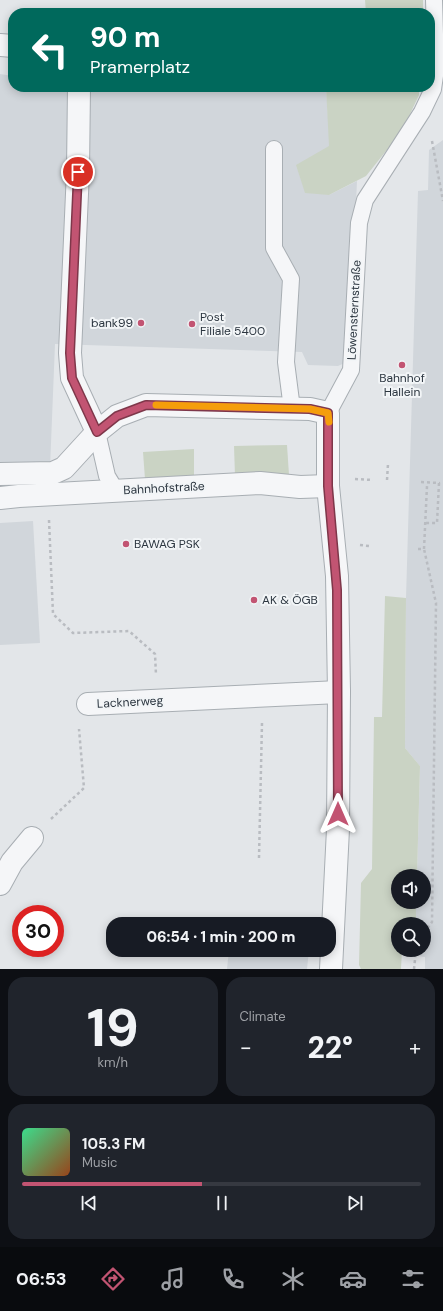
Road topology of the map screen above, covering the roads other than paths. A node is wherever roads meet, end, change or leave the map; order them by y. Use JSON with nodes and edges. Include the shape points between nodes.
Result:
{"nodes":[{"id":1,"x":435,"y":34,"type":"edge"},
{"id":2,"x":435,"y":75,"type":"edge"},
{"id":3,"x":79,"y":92,"type":"edge"},
{"id":4,"x":432,"y":92,"type":"edge"},
{"id":5,"x":274,"y":149,"type":"dead end"},
{"id":6,"x":292,"y":408,"type":"junction"},
{"id":7,"x":328,"y":413,"type":"junction"},
{"id":8,"x":97,"y":432,"type":"junction"},
{"id":9,"x":0,"y":474,"type":"edge"},
{"id":10,"x":328,"y":486,"type":"junction"},
{"id":11,"x":116,"y":491,"type":"junction"},
{"id":12,"x":0,"y":498,"type":"edge"},
{"id":13,"x":339,"y":692,"type":"junction"},
{"id":14,"x":88,"y":704,"type":"road end"},
{"id":15,"x":32,"y":838,"type":"road end"},
{"id":16,"x":0,"y":884,"type":"edge"},
{"id":17,"x":331,"y":969,"type":"edge"}],
"edges":[{"from":1,"to":2,"type":"lane","name":"Löwensternstraße"},
{"from":3,"to":8,"type":"street","via":[[70,353],[72,378]]},
{"from":4,"to":7,"type":"lane","name":"Löwensternstraße","via":[[422,112],[365,200],[359,223],[351,370]]},
{"from":5,"to":6,"type":"lane","via":[[274,248],[291,279],[286,362]]},
{"from":6,"to":7,"type":"street"},
{"from":6,"to":8,"type":"street","via":[[146,405],[117,416]]},
{"from":7,"to":10,"type":"street","name":"Löwensternstraße"},
{"from":8,"to":9,"type":"street","via":[[64,468],[53,473]]},
{"from":8,"to":11,"type":"lane","via":[[107,476]]},
{"from":10,"to":11,"type":"street","name":"Bahnhofstraße","via":[[300,487],[260,482]]},
{"from":10,"to":13,"type":"street","name":"Löwensternstraße","via":[[337,576]]},
{"from":11,"to":12,"type":"street","name":"Bahnhofstraße"},
{"from":13,"to":14,"type":"street","name":"Lacknerweg"},
{"from":13,"to":17,"type":"street","name":"Löwensternstraße","via":[[338,829]]},
{"from":15,"to":16,"type":"street","via":[[12,862]]}]}
